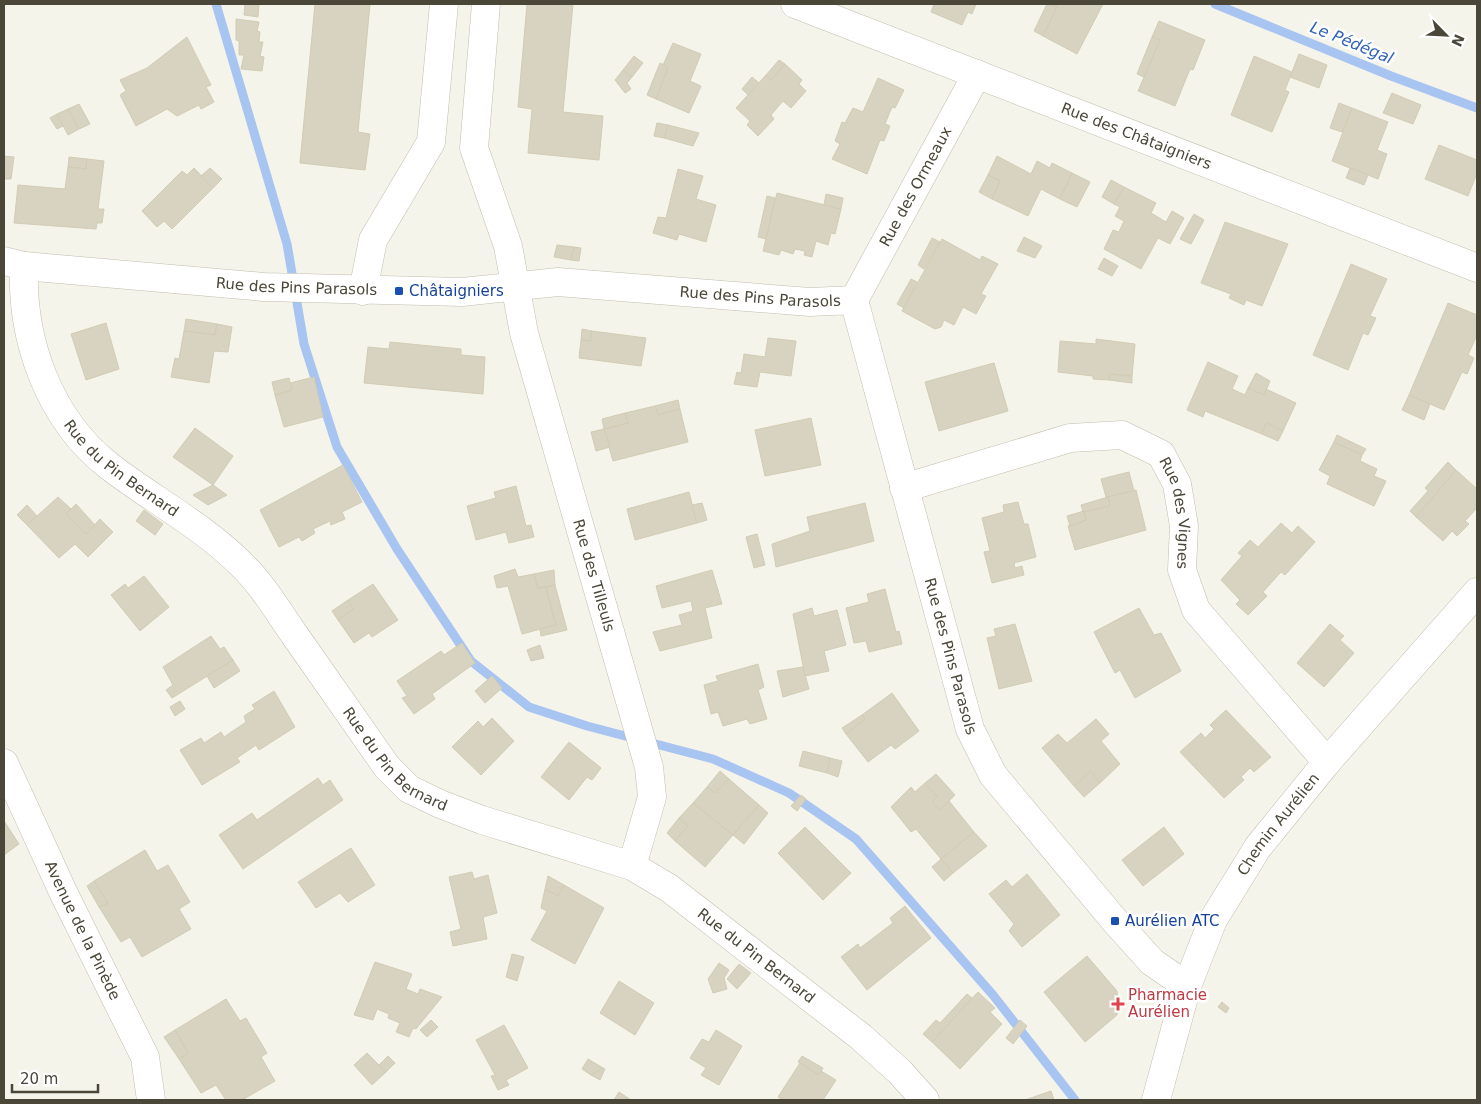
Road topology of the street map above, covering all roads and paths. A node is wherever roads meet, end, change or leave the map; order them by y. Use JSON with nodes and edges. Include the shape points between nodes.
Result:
{"nodes":[{"id":1,"x":444,"y":4,"type":"edge"},
{"id":2,"x":486,"y":4,"type":"edge"},
{"id":3,"x":795,"y":4,"type":"edge"},
{"id":4,"x":977,"y":74,"type":"junction"},
{"id":5,"x":431,"y":142,"type":"junction"},
{"id":6,"x":474,"y":148,"type":"junction"},
{"id":7,"x":14,"y":263,"type":"edge"},
{"id":8,"x":1477,"y":268,"type":"edge"},
{"id":9,"x":515,"y":285,"type":"junction"},
{"id":10,"x":363,"y":291,"type":"junction"},
{"id":11,"x":854,"y":300,"type":"junction"},
{"id":12,"x":904,"y":488,"type":"junction"},
{"id":13,"x":1477,"y":592,"type":"edge"},
{"id":14,"x":4,"y":762,"type":"edge"},
{"id":15,"x":1327,"y":762,"type":"junction"},
{"id":16,"x":632,"y":866,"type":"junction"},
{"id":17,"x":1187,"y":986,"type":"junction"},
{"id":18,"x":151,"y":1100,"type":"edge"},
{"id":19,"x":926,"y":1100,"type":"edge"},
{"id":20,"x":1156,"y":1100,"type":"edge"}],
"edges":[{"from":1,"to":5,"type":"street"},
{"from":2,"to":6,"type":"street"},
{"from":3,"to":4,"type":"street","name":"Rue des Châtaigniers"},
{"from":4,"to":8,"type":"street","name":"Rue des Châtaigniers"},
{"from":4,"to":11,"type":"street","name":"Rue des Ormeaux"},
{"from":5,"to":6,"type":"street"},
{"from":5,"to":10,"type":"street","via":[[373,240]]},
{"from":6,"to":9,"type":"street","name":"Rue des Tilleuls","via":[[508,246]]},
{"from":7,"to":10,"type":"street","name":"Rue des Pins Parasols","via":[[264,288]]},
{"from":7,"to":16,"type":"street","name":"Rue du Pin Bernard","via":[[38,367],[66,423],[108,465],[201,528],[243,566],[387,767],[409,789],[482,820]]},
{"from":9,"to":10,"type":"street","name":"Rue des Pins Parasols","via":[[462,292]]},
{"from":9,"to":11,"type":"street","name":"Rue des Pins Parasols","via":[[558,282],[810,302]]},
{"from":9,"to":16,"type":"street","name":"Rue des Tilleuls","via":[[524,333],[649,767],[652,797]]},
{"from":11,"to":12,"type":"street","name":"Rue des Pins Parasols"},
{"from":12,"to":15,"type":"street","name":"Rue des Vignes","via":[[1070,438],[1122,435],[1161,454],[1177,484],[1184,526],[1182,570],[1196,610]]},
{"from":12,"to":17,"type":"street","name":"Rue des Pins Parasols","via":[[970,729],[993,775],[1152,962]]},
{"from":13,"to":15,"type":"street","name":"Chemin Aurélien"},
{"from":14,"to":18,"type":"street","name":"Avenue de la Pinède","via":[[64,894],[145,1057]]},
{"from":15,"to":17,"type":"street","name":"Chemin Aurélien","via":[[1258,847],[1213,920]]},
{"from":16,"to":19,"type":"street","name":"Rue du Pin Bernard","via":[[669,888],[862,1037]]},
{"from":17,"to":20,"type":"street","name":"Chemin Aurélien"}]}
